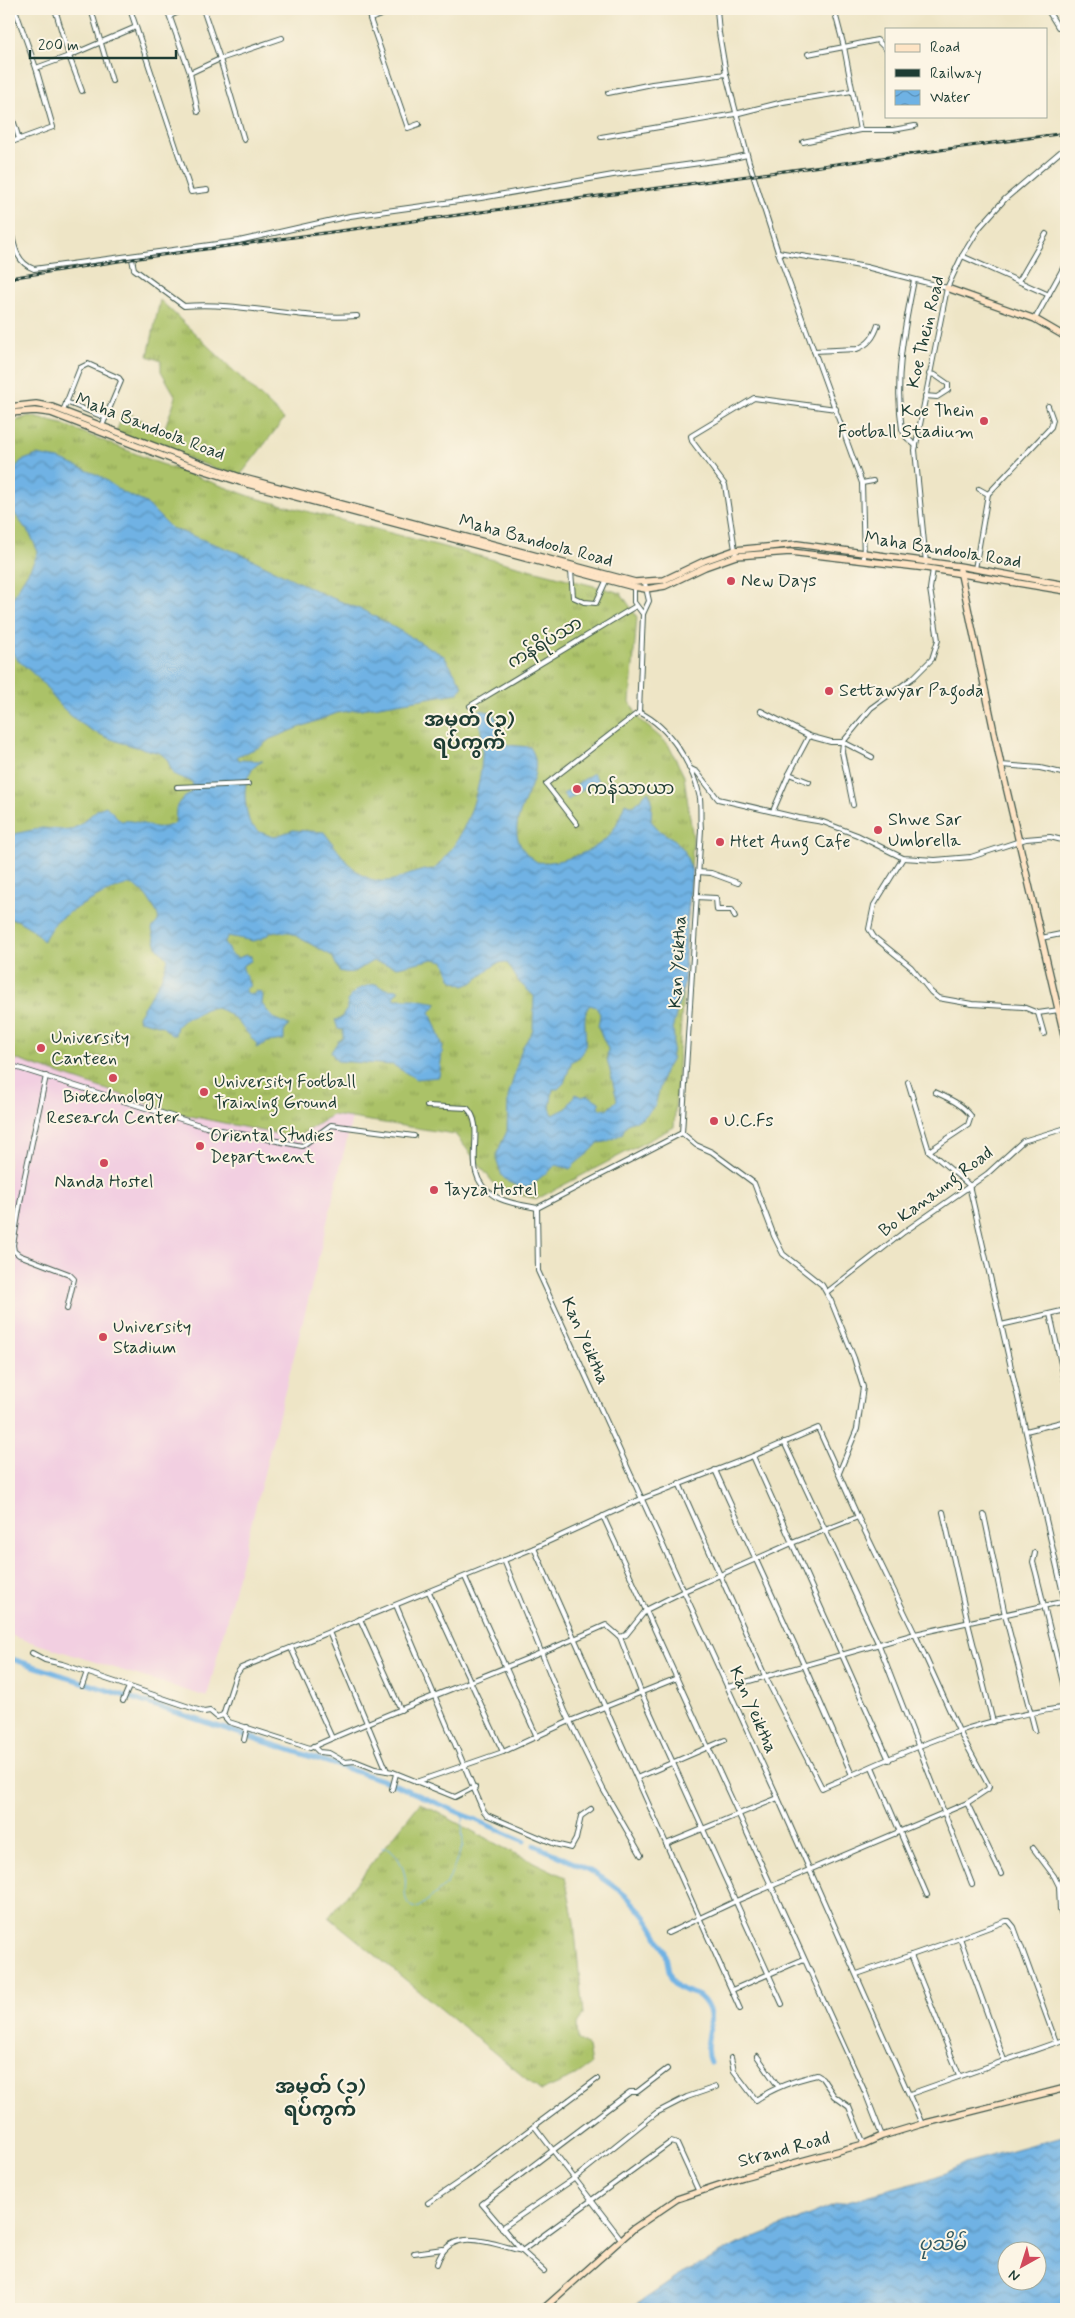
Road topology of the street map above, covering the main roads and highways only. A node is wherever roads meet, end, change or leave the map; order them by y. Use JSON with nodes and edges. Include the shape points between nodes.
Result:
{"nodes":[{"id":1,"x":947,"y":288,"type":"road end"},
{"id":2,"x":1066,"y":337,"type":"edge"},
{"id":3,"x":12,"y":406,"type":"edge"},
{"id":4,"x":9,"y":413,"type":"edge"},
{"id":5,"x":926,"y":564,"type":"junction"},
{"id":6,"x":960,"y":570,"type":"junction"},
{"id":7,"x":634,"y":585,"type":"junction"},
{"id":8,"x":1066,"y":585,"type":"edge"},
{"id":9,"x":1066,"y":591,"type":"edge"},
{"id":10,"x":1066,"y":1043,"type":"edge"},
{"id":11,"x":1066,"y":2088,"type":"edge"},
{"id":12,"x":543,"y":2309,"type":"edge"}],
"edges":[{"from":1,"to":2,"type":"main road","via":[[1035,319]]},
{"from":3,"to":7,"type":"main road","name":"Maha Bandoola Road","via":[[46,405],[240,477]]},
{"from":4,"to":7,"type":"main road","name":"Maha Bandoola Road","via":[[35,411],[51,414],[223,477],[606,581]]},
{"from":5,"to":6,"type":"main road","name":"Maha Bandoola Road"},
{"from":5,"to":6,"type":"main road","name":"Maha Bandoola Road","via":[[933,569]]},
{"from":5,"to":7,"type":"main road","name":"Maha Bandoola Road","via":[[804,552],[736,553],[665,586]]},
{"from":6,"to":8,"type":"main road","name":"Maha Bandoola Road","via":[[975,569]]},
{"from":6,"to":9,"type":"main road","name":"Maha Bandoola Road"},
{"from":6,"to":10,"type":"main road","via":[[1001,766]]},
{"from":11,"to":12,"type":"main road","name":"Strand Road","via":[[922,2124],[864,2144],[698,2190],[677,2199],[633,2229]]}]}
